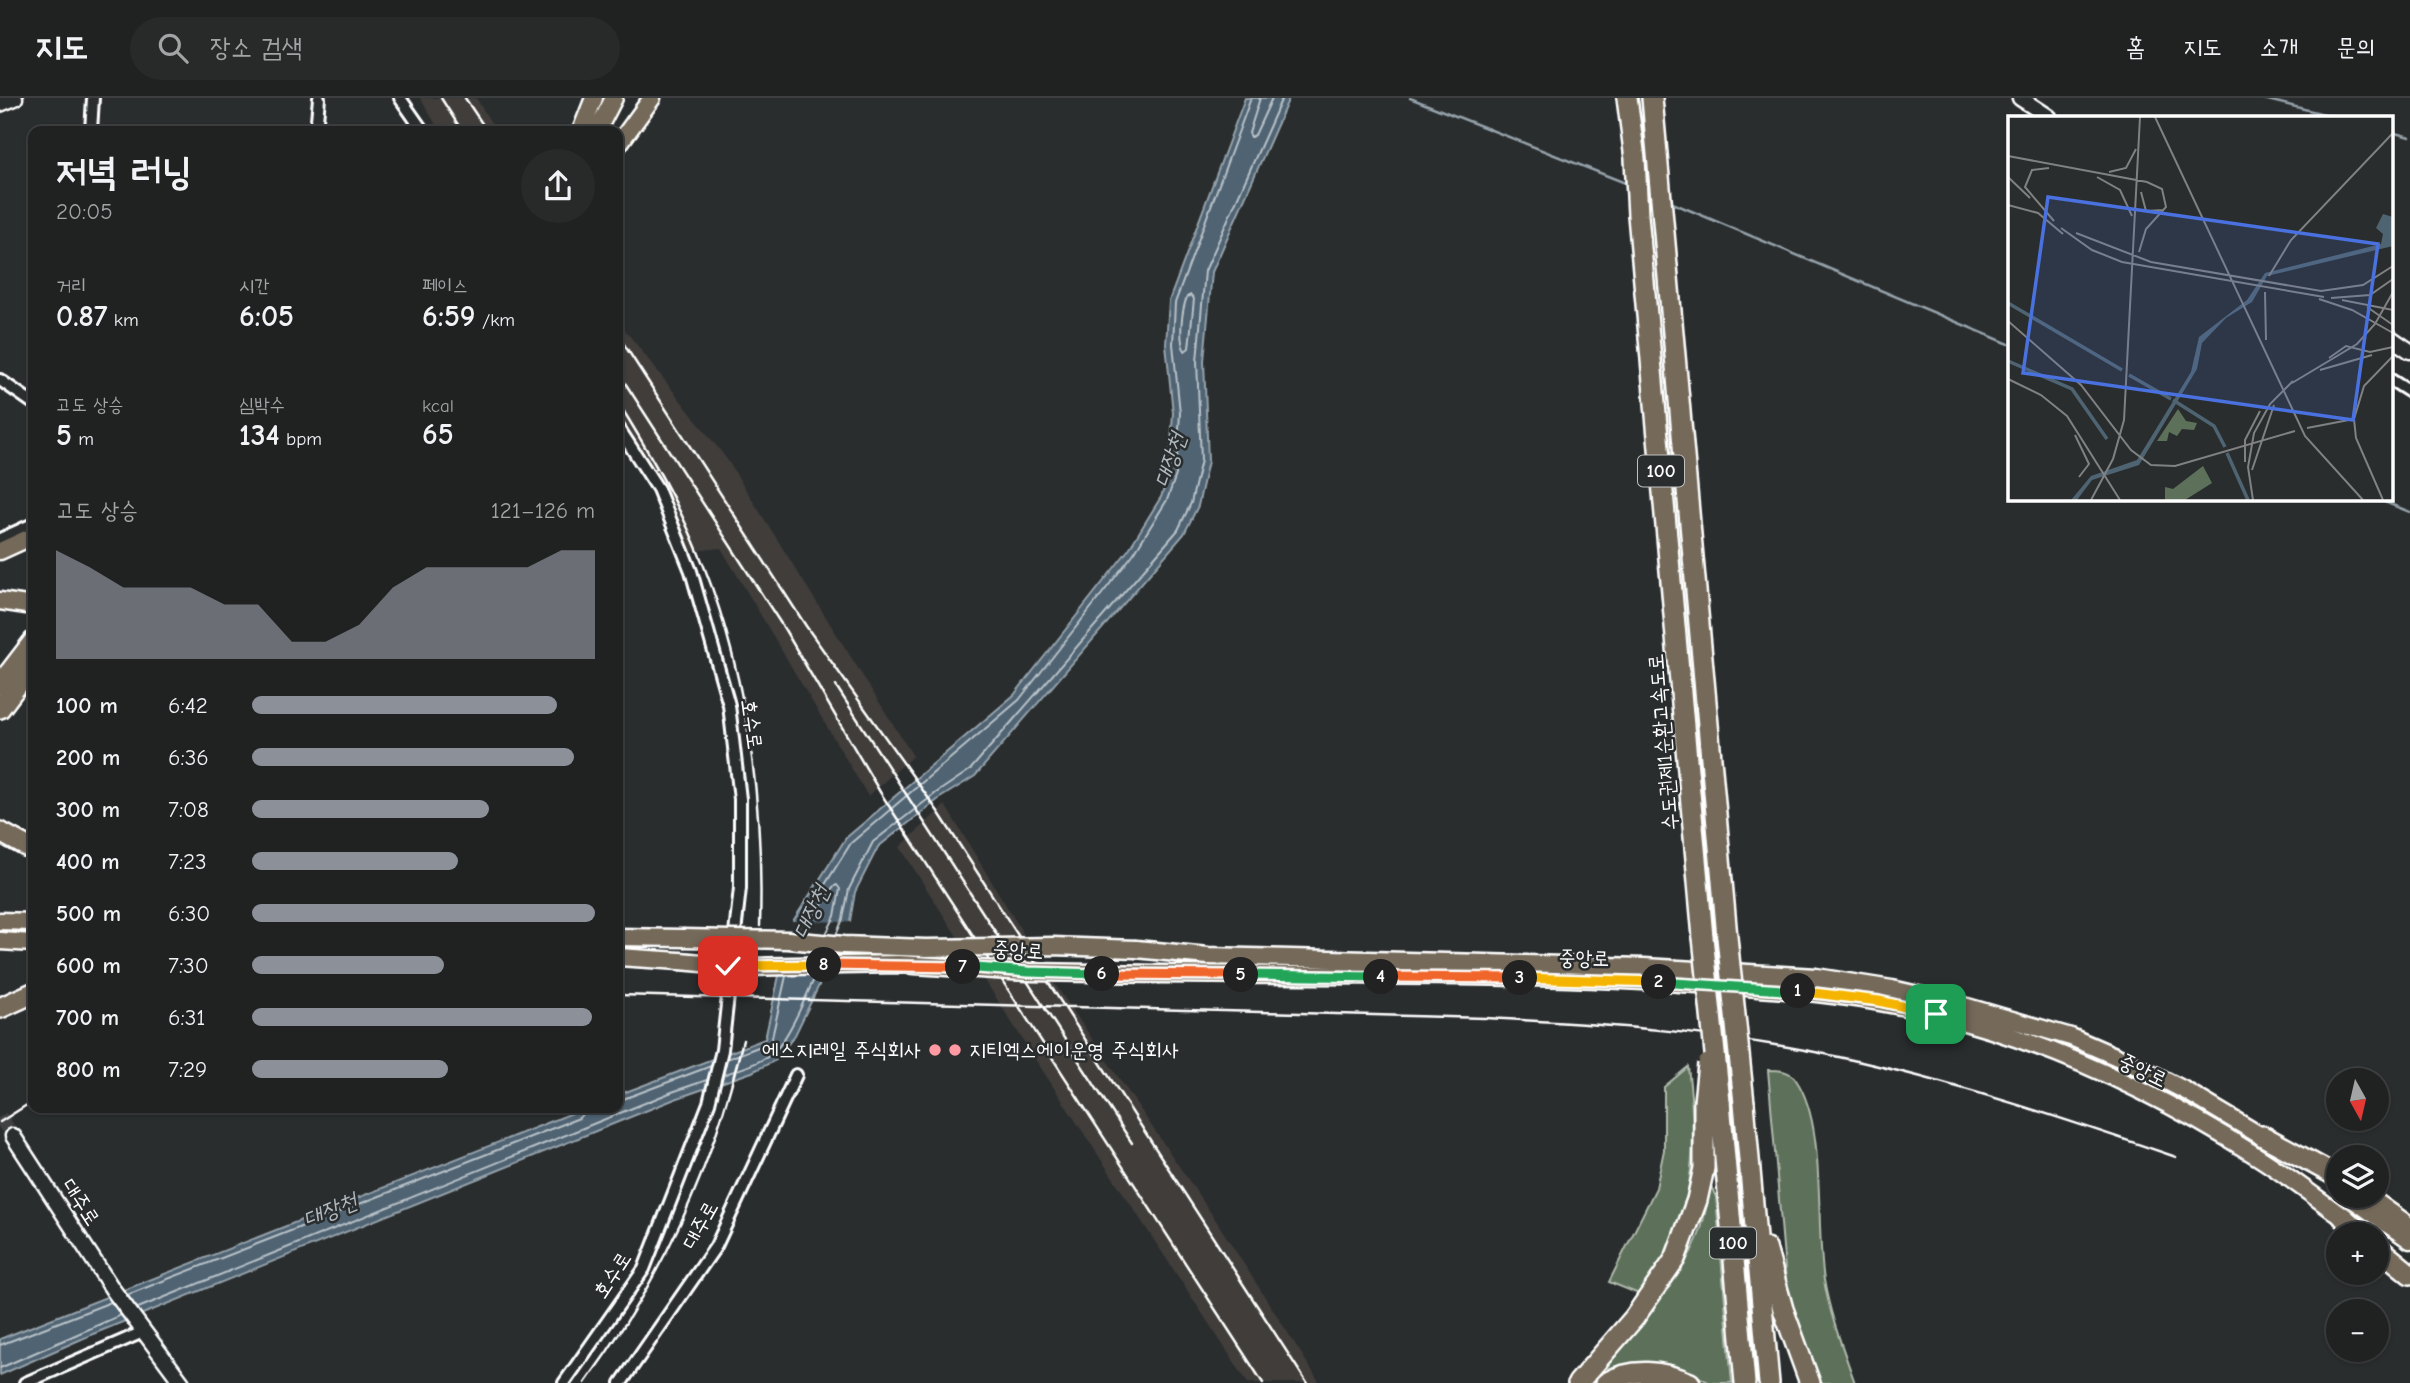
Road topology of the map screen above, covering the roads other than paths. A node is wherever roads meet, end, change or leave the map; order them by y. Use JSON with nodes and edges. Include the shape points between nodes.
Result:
{"nodes":[{"id":1,"x":15,"y":98,"type":"edge"},
{"id":2,"x":93,"y":98,"type":"edge"},
{"id":3,"x":319,"y":98,"type":"edge"},
{"id":4,"x":400,"y":98,"type":"edge"},
{"id":5,"x":594,"y":98,"type":"edge"},
{"id":6,"x":614,"y":98,"type":"edge"},
{"id":7,"x":626,"y":98,"type":"edge"},
{"id":8,"x":652,"y":98,"type":"edge"},
{"id":9,"x":1627,"y":98,"type":"edge"},
{"id":10,"x":1652,"y":98,"type":"edge"},
{"id":11,"x":2020,"y":98,"type":"edge"},
{"id":12,"x":0,"y":104,"type":"edge"},
{"id":13,"x":2047,"y":116,"type":"edge"},
{"id":14,"x":91,"y":126,"type":"edge"},
{"id":15,"x":316,"y":126,"type":"edge"},
{"id":16,"x":420,"y":126,"type":"edge"},
{"id":17,"x":583,"y":126,"type":"edge"},
{"id":18,"x":600,"y":126,"type":"edge"},
{"id":19,"x":612,"y":126,"type":"edge"},
{"id":20,"x":623,"y":138,"type":"edge"},
{"id":21,"x":2392,"y":339,"type":"edge"},
{"id":22,"x":2410,"y":351,"type":"edge"},
{"id":23,"x":0,"y":380,"type":"edge"},
{"id":24,"x":2392,"y":381,"type":"edge"},
{"id":25,"x":2410,"y":392,"type":"edge"},
{"id":26,"x":28,"y":400,"type":"edge"},
{"id":27,"x":623,"y":435,"type":"edge"},
{"id":28,"x":28,"y":526,"type":"edge"},
{"id":29,"x":28,"y":538,"type":"edge"},
{"id":30,"x":0,"y":539,"type":"edge"},
{"id":31,"x":0,"y":551,"type":"edge"},
{"id":32,"x":0,"y":601,"type":"edge"},
{"id":33,"x":28,"y":605,"type":"edge"},
{"id":34,"x":28,"y":649,"type":"edge"},
{"id":35,"x":28,"y":671,"type":"edge"},
{"id":36,"x":0,"y":685,"type":"edge"},
{"id":37,"x":0,"y":708,"type":"edge"},
{"id":38,"x":0,"y":832,"type":"edge"},
{"id":39,"x":28,"y":847,"type":"edge"},
{"id":40,"x":5,"y":919,"type":"edge"},
{"id":41,"x":28,"y":921,"type":"edge"},
{"id":42,"x":623,"y":937,"type":"edge"},
{"id":43,"x":0,"y":942,"type":"edge"},
{"id":44,"x":28,"y":943,"type":"edge"},
{"id":45,"x":623,"y":957,"type":"edge"},
{"id":46,"x":28,"y":995,"type":"edge"},
{"id":47,"x":0,"y":1008,"type":"edge"},
{"id":48,"x":796,"y":1075,"type":"dead end"},
{"id":49,"x":1712,"y":1102,"type":"junction"},
{"id":50,"x":13,"y":1136,"type":"tunnel mouth"},
{"id":51,"x":2263,"y":1136,"type":"junction"},
{"id":52,"x":2326,"y":1170,"type":"edge"},
{"id":53,"x":2326,"y":1181,"type":"edge"},
{"id":54,"x":1753,"y":1197,"type":"junction"},
{"id":55,"x":2365,"y":1208,"type":"edge"},
{"id":56,"x":2382,"y":1208,"type":"edge"},
{"id":57,"x":2343,"y":1217,"type":"joint"},
{"id":58,"x":2349,"y":1222,"type":"edge"},
{"id":59,"x":2410,"y":1228,"type":"edge"},
{"id":60,"x":2410,"y":1240,"type":"edge"},
{"id":61,"x":2389,"y":1252,"type":"edge"},
{"id":62,"x":2389,"y":1255,"type":"edge"},
{"id":63,"x":2410,"y":1266,"type":"edge"},
{"id":64,"x":2410,"y":1274,"type":"edge"},
{"id":65,"x":141,"y":1328,"type":"junction"},
{"id":66,"x":25,"y":1383,"type":"edge"},
{"id":67,"x":182,"y":1383,"type":"edge"},
{"id":68,"x":564,"y":1383,"type":"edge"},
{"id":69,"x":621,"y":1383,"type":"edge"},
{"id":70,"x":1578,"y":1383,"type":"edge"},
{"id":71,"x":1606,"y":1383,"type":"edge"},
{"id":72,"x":1690,"y":1383,"type":"edge"},
{"id":73,"x":1745,"y":1383,"type":"edge"},
{"id":74,"x":1769,"y":1383,"type":"edge"},
{"id":75,"x":1810,"y":1383,"type":"edge"}],
"edges":[{"from":1,"to":12,"type":"street"},
{"from":2,"to":14,"type":"street"},
{"from":3,"to":15,"type":"street"},
{"from":4,"to":16,"type":"street"},
{"from":5,"to":17,"type":"main road"},
{"from":6,"to":18,"type":"main road"},
{"from":7,"to":19,"type":"main road"},
{"from":8,"to":20,"type":"main road"},
{"from":9,"to":49,"type":"highway","name":"수도권제1순환고속도로","number":"100","bridge":true,"via":[[1712,1021]]},
{"from":10,"to":54,"type":"highway","number":"100","bridge":true},
{"from":11,"to":13,"type":"street"},
{"from":21,"to":22,"type":"street"},
{"from":23,"to":26,"type":"street"},
{"from":24,"to":25,"type":"street"},
{"from":27,"to":68,"type":"street","name":"호수로","via":[[658,489],[691,571],[729,705],[740,799],[740,888],[722,1050],[709,1103],[645,1269]]},
{"from":28,"to":30,"type":"street"},
{"from":29,"to":31,"type":"main road"},
{"from":32,"to":33,"type":"main road"},
{"from":34,"to":36,"type":"highway"},
{"from":35,"to":37,"type":"highway"},
{"from":38,"to":39,"type":"highway"},
{"from":40,"to":41,"type":"main road"},
{"from":42,"to":51,"type":"main road","name":"중앙로","bridge":true,"via":[[926,948],[1053,946],[1208,956],[1644,967],[1816,977],[1957,1004],[2071,1037],[2142,1068]]},
{"from":43,"to":44,"type":"main road"},
{"from":45,"to":57,"type":"main road","name":"중앙로","bridge":true,"via":[[747,967],[898,964],[1040,973],[1623,980],[1765,987],[1879,1001],[1987,1029],[2111,1077],[2257,1156]]},
{"from":46,"to":47,"type":"highway"},
{"from":48,"to":69,"type":"street","name":"대주로","via":[[716,1246]]},
{"from":49,"to":70,"type":"highway","via":[[1697,1200],[1675,1259]]},
{"from":49,"to":73,"type":"highway","name":"수도권제1순환고속도로","number":"100"},
{"from":50,"to":65,"type":"street","name":"대주로"},
{"from":51,"to":52,"type":"highway"},
{"from":51,"to":53,"type":"main road","name":"중앙로"},
{"from":54,"to":74,"type":"highway","number":"100"},
{"from":54,"to":75,"type":"highway","via":[[1783,1309]]},
{"from":55,"to":60,"type":"main road"},
{"from":56,"to":59,"type":"highway"},
{"from":57,"to":58,"type":"highway"},
{"from":61,"to":63,"type":"main road"},
{"from":62,"to":64,"type":"highway"},
{"from":65,"to":66,"type":"street"},
{"from":65,"to":67,"type":"street"},
{"from":71,"to":72,"type":"highway","via":[[1635,1373],[1656,1373]]}]}
